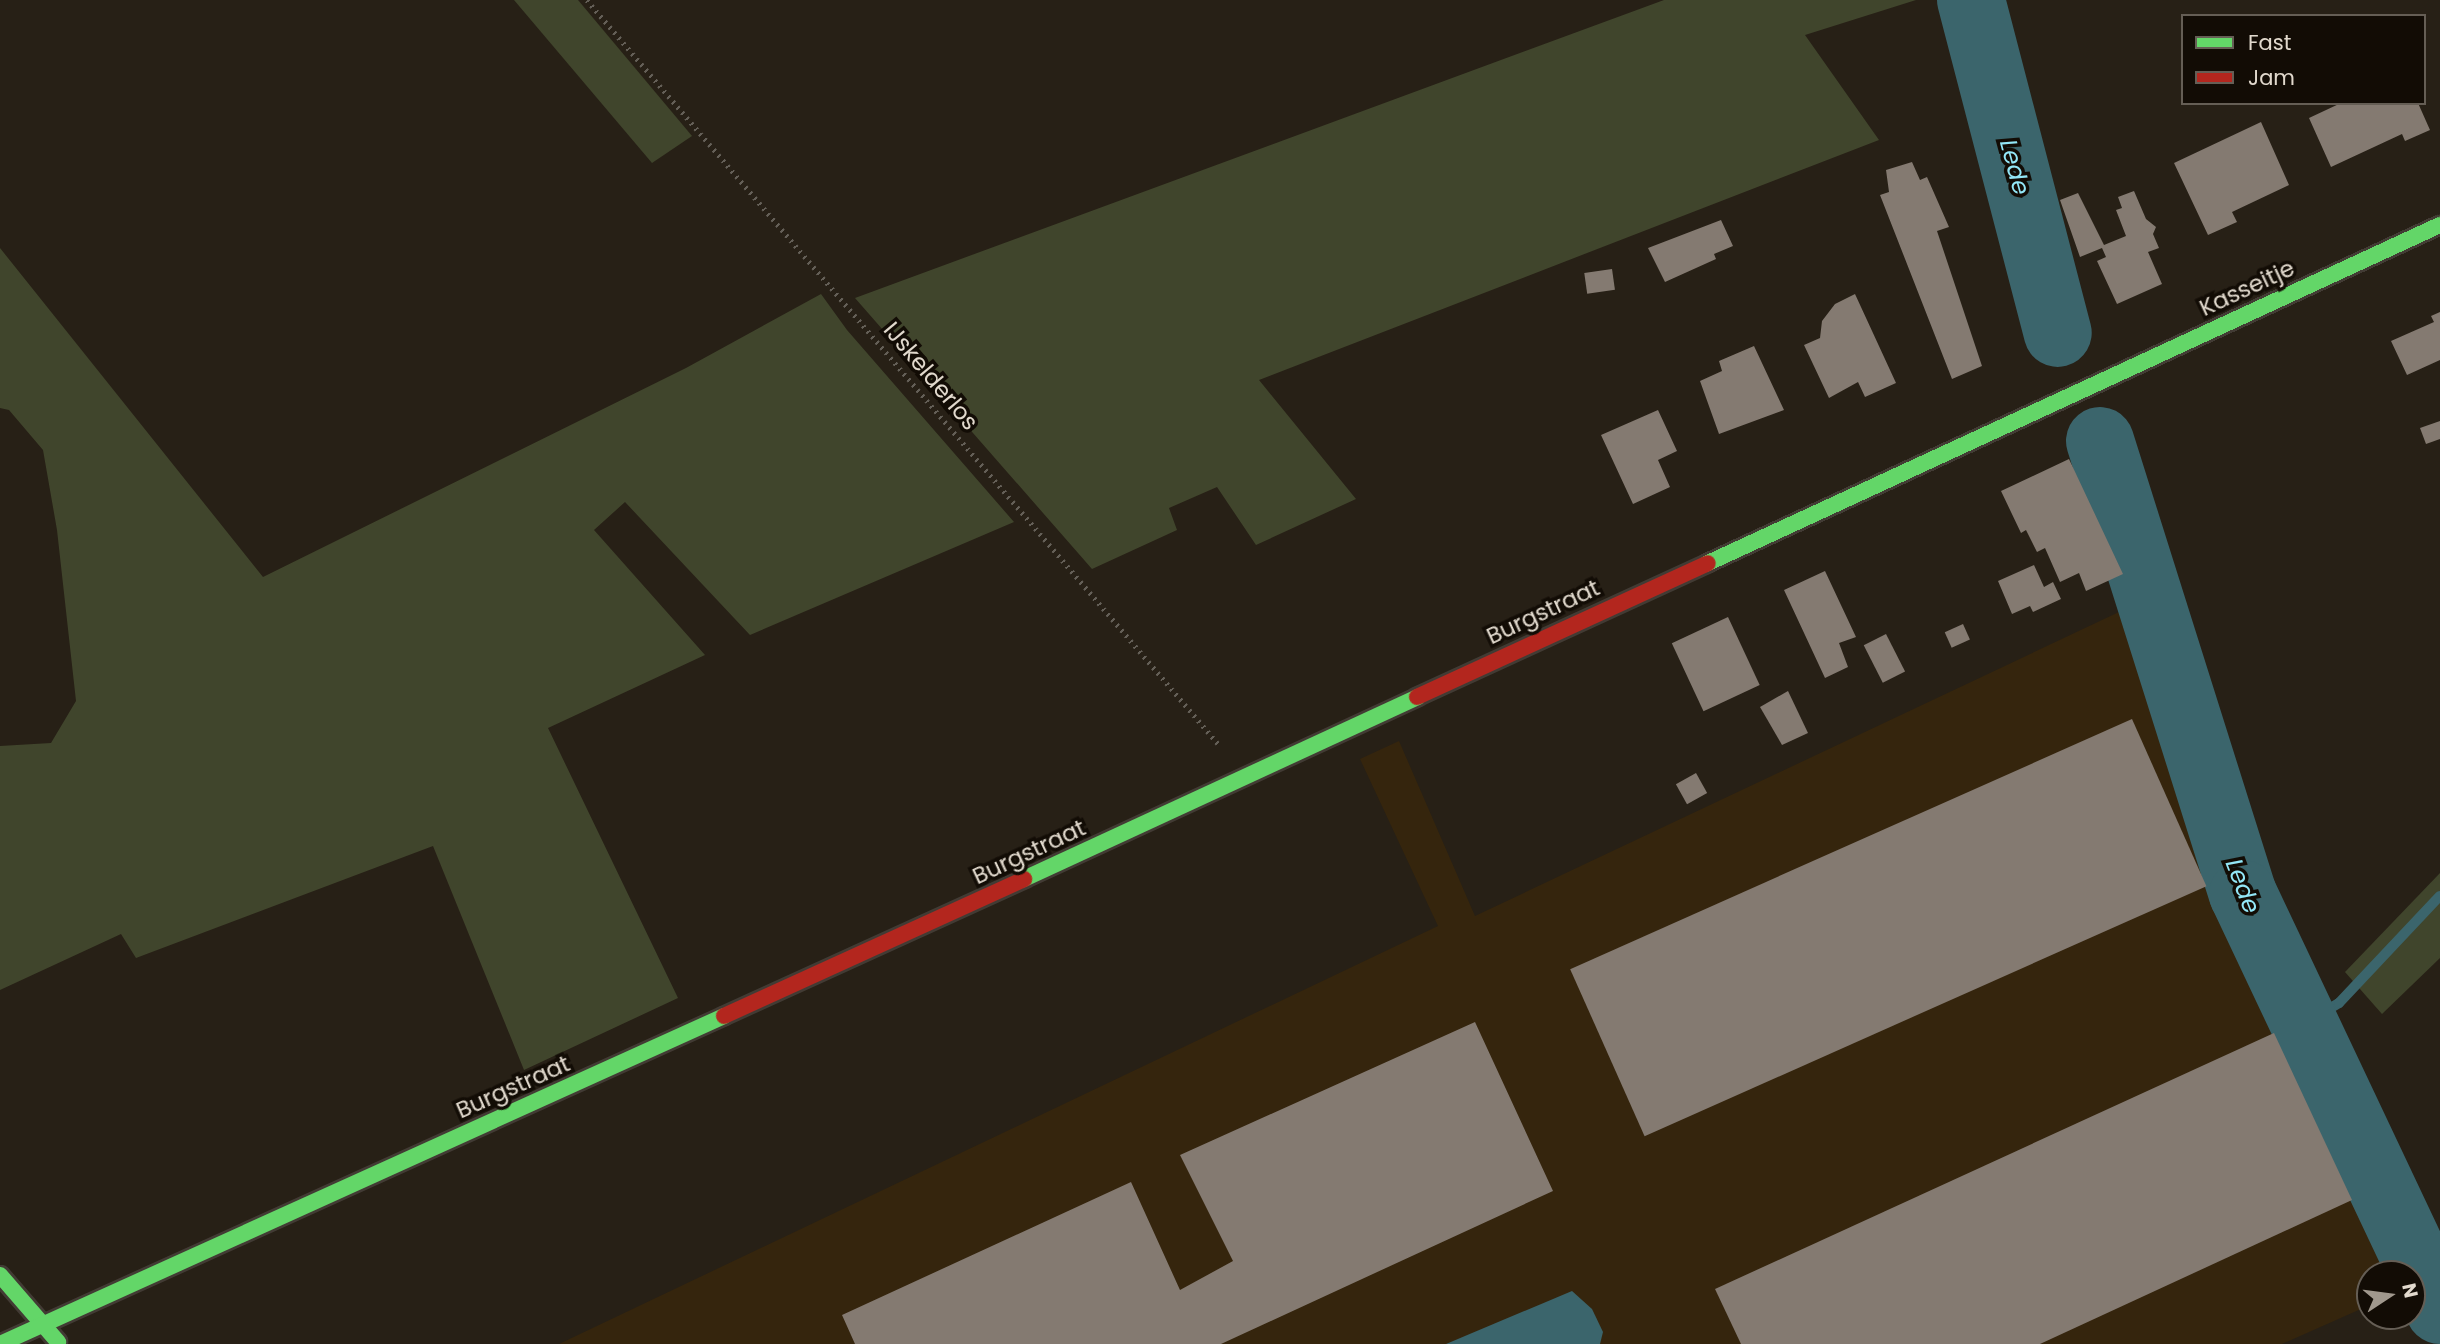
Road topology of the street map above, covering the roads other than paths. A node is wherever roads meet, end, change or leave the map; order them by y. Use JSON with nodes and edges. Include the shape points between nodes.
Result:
{"nodes":[{"id":1,"x":2440,"y":225,"type":"edge"},
{"id":2,"x":2073,"y":393,"type":"joint"},
{"id":3,"x":0,"y":1275,"type":"edge"},
{"id":4,"x":43,"y":1324,"type":"junction"},
{"id":5,"x":0,"y":1344,"type":"edge"},
{"id":6,"x":60,"y":1344,"type":"edge"}],
"edges":[{"from":1,"to":2,"type":"street","name":"Kasseitje"},
{"from":2,"to":4,"type":"street","name":"Burgstraat"},
{"from":3,"to":4,"type":"street"},
{"from":4,"to":5,"type":"street","name":"Burgstraat"},
{"from":4,"to":6,"type":"street"}]}
